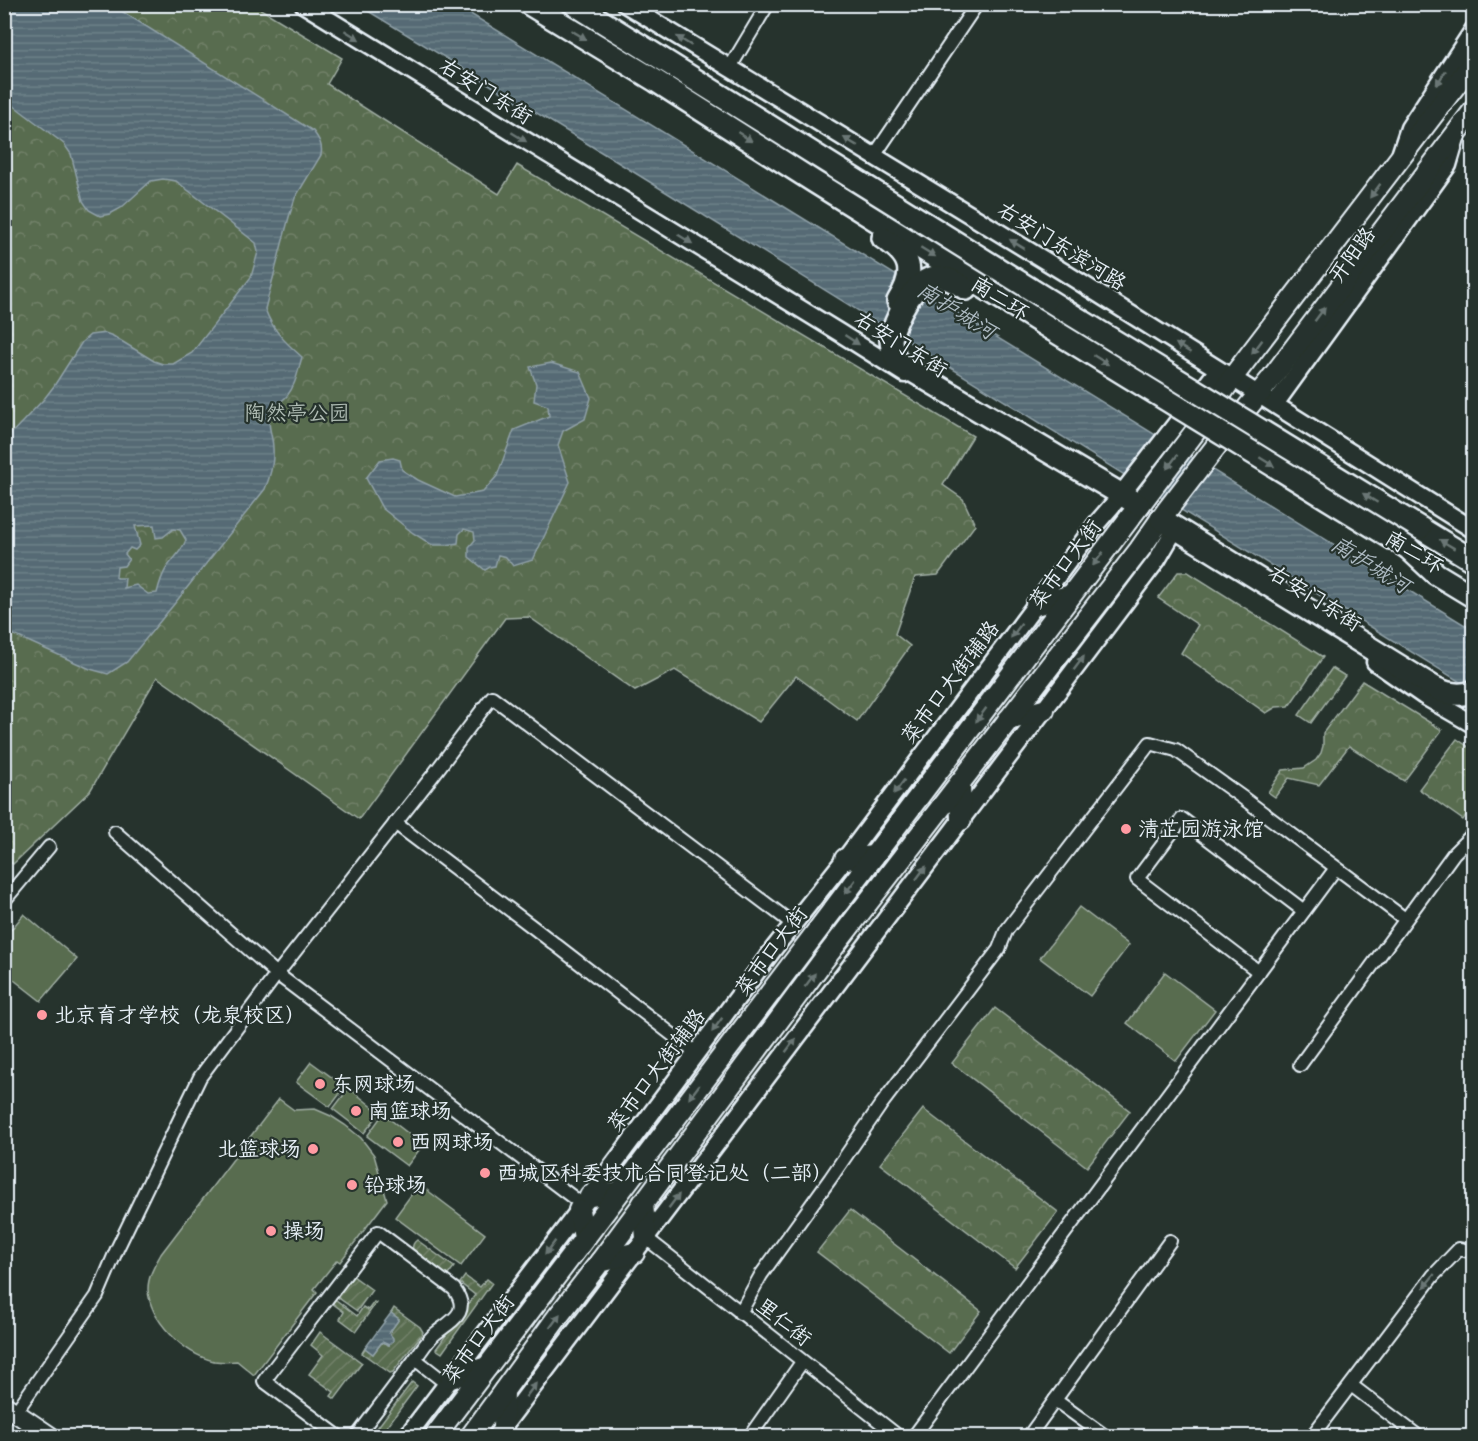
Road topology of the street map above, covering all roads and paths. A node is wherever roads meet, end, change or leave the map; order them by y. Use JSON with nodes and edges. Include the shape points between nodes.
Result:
{"nodes":[{"id":1,"x":303,"y":4,"type":"edge"},
{"id":2,"x":529,"y":4,"type":"edge"},
{"id":3,"x":574,"y":4,"type":"edge"},
{"id":4,"x":625,"y":4,"type":"edge"},
{"id":5,"x":768,"y":4,"type":"edge"},
{"id":6,"x":977,"y":4,"type":"edge"},
{"id":7,"x":1473,"y":29,"type":"edge"},
{"id":8,"x":1473,"y":61,"type":"edge"},
{"id":9,"x":729,"y":69,"type":"junction"},
{"id":10,"x":1473,"y":110,"type":"edge"},
{"id":11,"x":874,"y":156,"type":"junction"},
{"id":12,"x":1398,"y":160,"type":"junction"},
{"id":13,"x":813,"y":181,"type":"junction"},
{"id":14,"x":917,"y":275,"type":"junction"},
{"id":15,"x":1024,"y":312,"type":"junction"},
{"id":16,"x":885,"y":346,"type":"junction"},
{"id":17,"x":1225,"y":374,"type":"junction"},
{"id":18,"x":1267,"y":399,"type":"junction"},
{"id":19,"x":1197,"y":429,"type":"joint"},
{"id":20,"x":1131,"y":499,"type":"junction"},
{"id":21,"x":1164,"y":522,"type":"junction"},
{"id":22,"x":1473,"y":530,"type":"edge"},
{"id":23,"x":1408,"y":548,"type":"junction"},
{"id":24,"x":1473,"y":561,"type":"edge"},
{"id":25,"x":1473,"y":588,"type":"edge"},
{"id":26,"x":1071,"y":595,"type":"junction"},
{"id":27,"x":1473,"y":597,"type":"edge"},
{"id":28,"x":1036,"y":605,"type":"junction"},
{"id":29,"x":1424,"y":696,"type":"junction"},
{"id":30,"x":1470,"y":697,"type":"edge"},
{"id":31,"x":1044,"y":710,"type":"junction"},
{"id":32,"x":1008,"y":720,"type":"junction"},
{"id":33,"x":1473,"y":725,"type":"edge"},
{"id":34,"x":960,"y":783,"type":"junction"},
{"id":35,"x":961,"y":820,"type":"junction"},
{"id":36,"x":395,"y":823,"type":"junction"},
{"id":37,"x":115,"y":831,"type":"dead end"},
{"id":38,"x":1473,"y":833,"type":"edge"},
{"id":39,"x":49,"y":847,"type":"dead end"},
{"id":40,"x":874,"y":856,"type":"junction"},
{"id":41,"x":845,"y":859,"type":"junction"},
{"id":42,"x":1336,"y":868,"type":"junction"},
{"id":43,"x":4,"y":901,"type":"edge"},
{"id":44,"x":1304,"y":911,"type":"junction"},
{"id":45,"x":1405,"y":918,"type":"junction"},
{"id":46,"x":793,"y":924,"type":"junction"},
{"id":47,"x":1259,"y":972,"type":"junction"},
{"id":48,"x":278,"y":974,"type":"junction"},
{"id":49,"x":696,"y":1053,"type":"junction"},
{"id":50,"x":1300,"y":1065,"type":"dead end"},
{"id":51,"x":619,"y":1192,"type":"junction"},
{"id":52,"x":643,"y":1203,"type":"junction"},
{"id":53,"x":584,"y":1204,"type":"junction"},
{"id":54,"x":584,"y":1239,"type":"junction"},
{"id":55,"x":1170,"y":1241,"type":"dead end"},
{"id":56,"x":640,"y":1245,"type":"junction"},
{"id":57,"x":1473,"y":1252,"type":"edge"},
{"id":58,"x":600,"y":1262,"type":"junction"},
{"id":59,"x":740,"y":1313,"type":"junction"},
{"id":60,"x":415,"y":1359,"type":"junction"},
{"id":61,"x":802,"y":1362,"type":"junction"},
{"id":62,"x":487,"y":1367,"type":"junction"},
{"id":63,"x":449,"y":1381,"type":"junction"},
{"id":64,"x":1351,"y":1385,"type":"junction"},
{"id":65,"x":504,"y":1391,"type":"junction"},
{"id":66,"x":1055,"y":1400,"type":"junction"},
{"id":67,"x":10,"y":1409,"type":"edge"},
{"id":68,"x":499,"y":1432,"type":"edge"},
{"id":69,"x":50,"y":1437,"type":"edge"},
{"id":70,"x":338,"y":1437,"type":"edge"},
{"id":71,"x":357,"y":1437,"type":"edge"},
{"id":72,"x":407,"y":1437,"type":"edge"},
{"id":73,"x":435,"y":1437,"type":"edge"},
{"id":74,"x":471,"y":1437,"type":"edge"},
{"id":75,"x":750,"y":1437,"type":"edge"},
{"id":76,"x":898,"y":1437,"type":"edge"},
{"id":77,"x":914,"y":1437,"type":"edge"},
{"id":78,"x":1029,"y":1437,"type":"edge"},
{"id":79,"x":1105,"y":1437,"type":"edge"},
{"id":80,"x":1312,"y":1437,"type":"edge"},
{"id":81,"x":1418,"y":1437,"type":"edge"}],
"edges":[{"from":1,"to":16,"type":"street","name":"右安门东街","one_way":true,"via":[[840,333]]},
{"from":2,"to":13,"type":"highway","name":"南二环","one_way":true},
{"from":24,"to":3,"type":"highway","name":"南二环","one_way":true,"bridge":true},
{"from":9,"to":4,"type":"street","name":"右安门东滨河路","one_way":true},
{"from":5,"to":9,"type":"street"},
{"from":6,"to":11,"type":"street"},
{"from":7,"to":12,"type":"street","name":"开阳路","one_way":true,"via":[[1409,128]]},
{"from":8,"to":12,"type":"main road","name":"开阳路"},
{"from":11,"to":9,"type":"street","name":"右安门东滨河路","one_way":true},
{"from":18,"to":10,"type":"main road","name":"开阳路","one_way":true},
{"from":17,"to":11,"type":"street","name":"右安门东滨河路","one_way":true},
{"from":12,"to":17,"type":"main road","name":"开阳路","one_way":true},
{"from":13,"to":14,"type":"highway","via":[[836,207],[896,246]]},
{"from":13,"to":15,"type":"highway","name":"南二环","one_way":true},
{"from":14,"to":15,"type":"highway","via":[[948,278],[1002,310]]},
{"from":14,"to":16,"type":"highway","via":[[887,318]]},
{"from":15,"to":23,"type":"highway","name":"南二环","one_way":true,"bridge":true},
{"from":16,"to":20,"type":"highway","via":[[897,363]]},
{"from":17,"to":18,"type":"street","name":"右安门东滨河路"},
{"from":17,"to":19,"type":"main road","name":"开阳路"},
{"from":17,"to":20,"type":"street","name":"菜市口大街辅路","via":[[1179,420]]},
{"from":18,"to":21,"type":"main road","name":"开阳路","via":[[1216,445]]},
{"from":18,"to":22,"type":"street","name":"右安门东滨河路"},
{"from":19,"to":20,"type":"main road","name":"菜市口大街","one_way":true},
{"from":20,"to":21,"type":"street","name":"右安门东街"},
{"from":20,"to":26,"type":"main road","name":"菜市口大街","one_way":true},
{"from":20,"to":28,"type":"street","name":"菜市口大街辅路","via":[[1097,523]]},
{"from":21,"to":29,"type":"street","name":"右安门东街"},
{"from":21,"to":30,"type":"highway","via":[[1435,688]]},
{"from":31,"to":21,"type":"street","one_way":true,"via":[[1157,560]]},
{"from":21,"to":32,"type":"main road"},
{"from":23,"to":25,"type":"highway","name":"南二环"},
{"from":23,"to":27,"type":"highway","via":[[1436,574]]},
{"from":26,"to":28,"type":"main road"},
{"from":26,"to":40,"type":"main road","name":"菜市口大街","one_way":true},
{"from":28,"to":41,"type":"street","name":"菜市口大街辅路","one_way":true},
{"from":29,"to":30,"type":"highway","via":[[1461,708]]},
{"from":29,"to":33,"type":"street","name":"右安门东街"},
{"from":31,"to":32,"type":"main road"},
{"from":31,"to":35,"type":"street"},
{"from":32,"to":34,"type":"main road"},
{"from":34,"to":35,"type":"main road"},
{"from":52,"to":34,"type":"main road","one_way":true},
{"from":56,"to":35,"type":"street","one_way":true},
{"from":36,"to":46,"type":"street","via":[[492,697]]},
{"from":36,"to":48,"type":"street"},
{"from":36,"to":49,"type":"street"},
{"from":37,"to":48,"type":"street"},
{"from":38,"to":45,"type":"street"},
{"from":39,"to":43,"type":"street"},
{"from":40,"to":41,"type":"main road"},
{"from":40,"to":51,"type":"main road","name":"菜市口大街","one_way":true},
{"from":41,"to":46,"type":"street","name":"菜市口大街辅路"},
{"from":42,"to":44,"type":"street"},
{"from":42,"to":45,"type":"street"},
{"from":42,"to":59,"type":"street","via":[[1176,750],[1150,743],[1006,931],[999,949],[880,1106],[761,1275]]},
{"from":44,"to":47,"type":"street"},
{"from":44,"to":47,"type":"street","via":[[1182,819],[1137,879]]},
{"from":45,"to":50,"type":"street"},
{"from":46,"to":49,"type":"street","name":"菜市口大街辅路","one_way":true},
{"from":47,"to":77,"type":"street"},
{"from":48,"to":53,"type":"street"},
{"from":48,"to":67,"type":"street","via":[[200,1077],[97,1296]]},
{"from":49,"to":53,"type":"street","name":"菜市口大街辅路"},
{"from":51,"to":53,"type":"main road"},
{"from":51,"to":54,"type":"main road","name":"菜市口大街"},
{"from":52,"to":56,"type":"main road"},
{"from":52,"to":58,"type":"main road"},
{"from":53,"to":54,"type":"main road"},
{"from":53,"to":63,"type":"street","name":"菜市口大街辅路","one_way":true},
{"from":54,"to":62,"type":"main road","name":"菜市口大街"},
{"from":55,"to":66,"type":"street"},
{"from":56,"to":58,"type":"main road"},
{"from":56,"to":59,"type":"street","name":"里仁街"},
{"from":68,"to":56,"type":"street","one_way":true},
{"from":57,"to":64,"type":"street","one_way":true,"via":[[1459,1250],[1433,1276]]},
{"from":65,"to":58,"type":"main road","one_way":true},
{"from":59,"to":61,"type":"street","name":"里仁街"},
{"from":60,"to":63,"type":"street"},
{"from":60,"to":70,"type":"street","via":[[456,1316],[461,1298],[378,1232],[264,1381]]},
{"from":60,"to":71,"type":"street"},
{"from":61,"to":75,"type":"street"},
{"from":61,"to":76,"type":"street","name":"里仁街"},
{"from":62,"to":63,"type":"main road"},
{"from":62,"to":73,"type":"main road","name":"菜市口大街"},
{"from":63,"to":72,"type":"street","name":"菜市口大街辅路"},
{"from":64,"to":80,"type":"street"},
{"from":64,"to":81,"type":"street"},
{"from":65,"to":68,"type":"main road"},
{"from":65,"to":74,"type":"main road"},
{"from":66,"to":78,"type":"street"},
{"from":66,"to":79,"type":"street"},
{"from":67,"to":69,"type":"main road"}]}
